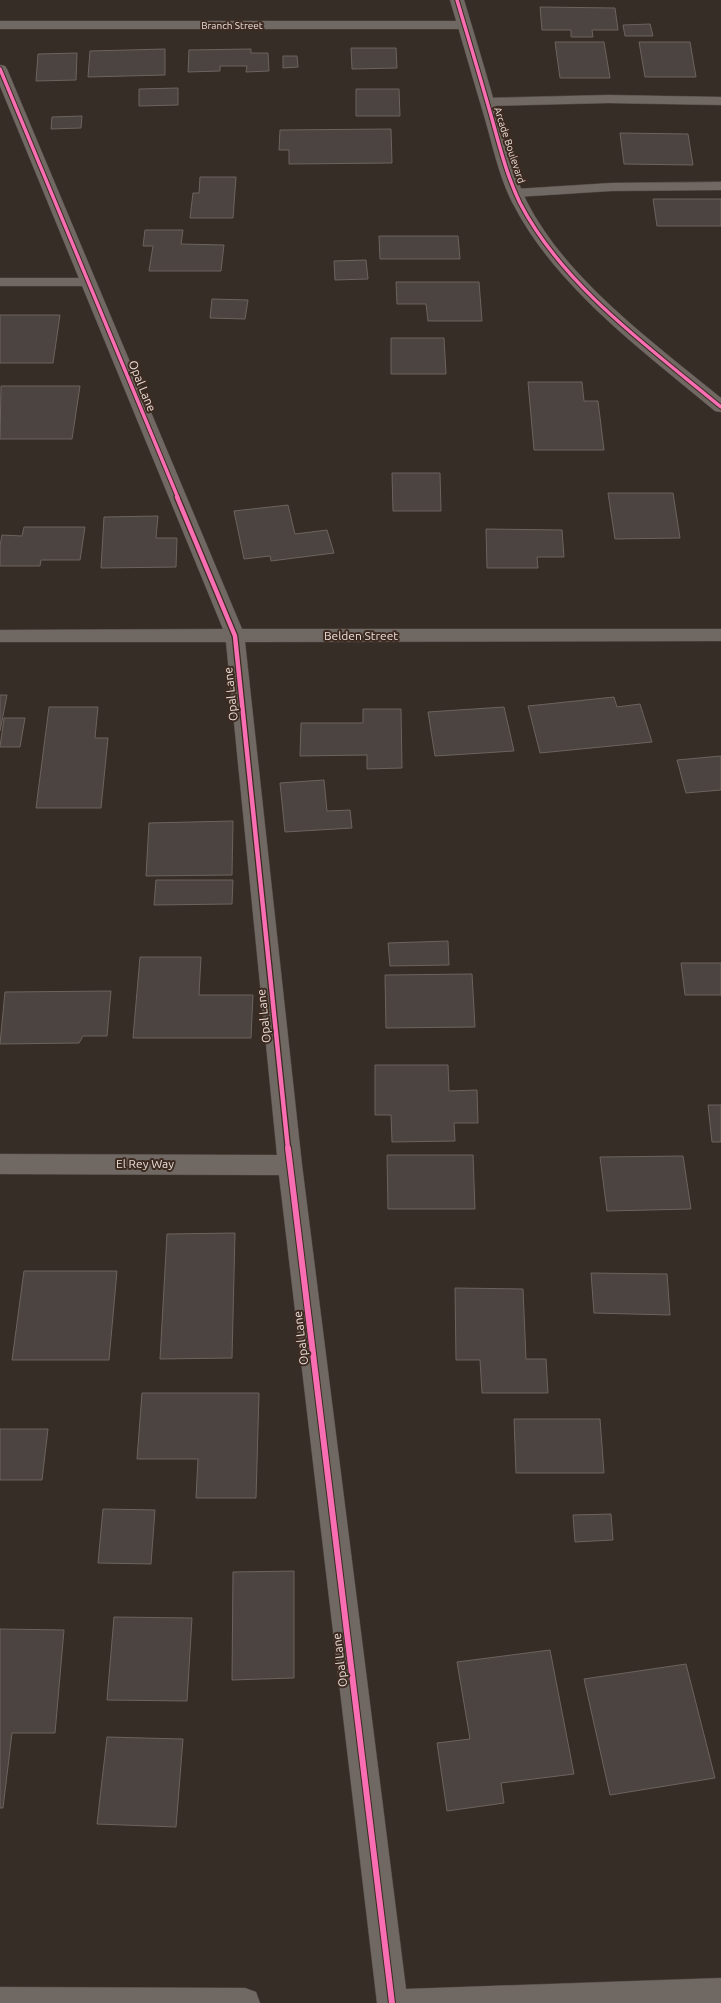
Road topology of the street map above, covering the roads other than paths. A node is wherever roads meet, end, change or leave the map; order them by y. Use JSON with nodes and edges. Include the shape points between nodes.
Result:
{"nodes":[{"id":1,"x":457,"y":0,"type":"edge"},
{"id":2,"x":0,"y":25,"type":"edge"},
{"id":3,"x":464,"y":25,"type":"junction"},
{"id":4,"x":0,"y":69,"type":"edge"},
{"id":5,"x":721,"y":101,"type":"edge"},
{"id":6,"x":487,"y":102,"type":"junction"},
{"id":7,"x":721,"y":186,"type":"edge"},
{"id":8,"x":516,"y":193,"type":"junction"},
{"id":9,"x":0,"y":282,"type":"edge"},
{"id":10,"x":88,"y":282,"type":"junction"},
{"id":11,"x":721,"y":406,"type":"edge"},
{"id":12,"x":721,"y":635,"type":"edge"},
{"id":13,"x":0,"y":636,"type":"edge"},
{"id":14,"x":235,"y":636,"type":"junction"},
{"id":15,"x":0,"y":1164,"type":"edge"},
{"id":16,"x":290,"y":1165,"type":"junction"},
{"id":17,"x":721,"y":1993,"type":"edge"},
{"id":18,"x":0,"y":2002,"type":"edge"},
{"id":19,"x":245,"y":2003,"type":"edge"},
{"id":20,"x":392,"y":2003,"type":"edge"},
{"id":21,"x":409,"y":2003,"type":"edge"}],
"edges":[{"from":1,"to":3,"type":"street","name":"Arcade Boulevard"},
{"from":2,"to":3,"type":"street","name":"Branch Street"},
{"from":3,"to":6,"type":"street","name":"Arcade Boulevard"},
{"from":4,"to":10,"type":"street","name":"Opal Lane"},
{"from":5,"to":6,"type":"lane","via":[[608,99]]},
{"from":6,"to":8,"type":"street","name":"Arcade Boulevard","via":[[507,174]]},
{"from":7,"to":8,"type":"lane","via":[[611,187]]},
{"from":8,"to":11,"type":"street","name":"Arcade Boulevard","via":[[552,252],[587,293]]},
{"from":9,"to":10,"type":"lane"},
{"from":10,"to":14,"type":"street","name":"Opal Lane"},
{"from":12,"to":14,"type":"street","name":"Belden Street"},
{"from":13,"to":14,"type":"street","name":"Belden Street"},
{"from":14,"to":16,"type":"street","name":"Opal Lane"},
{"from":15,"to":16,"type":"street","name":"El Rey Way"},
{"from":16,"to":20,"type":"street","name":"Opal Lane"},
{"from":17,"to":21,"type":"street"},
{"from":18,"to":19,"type":"street"}]}
